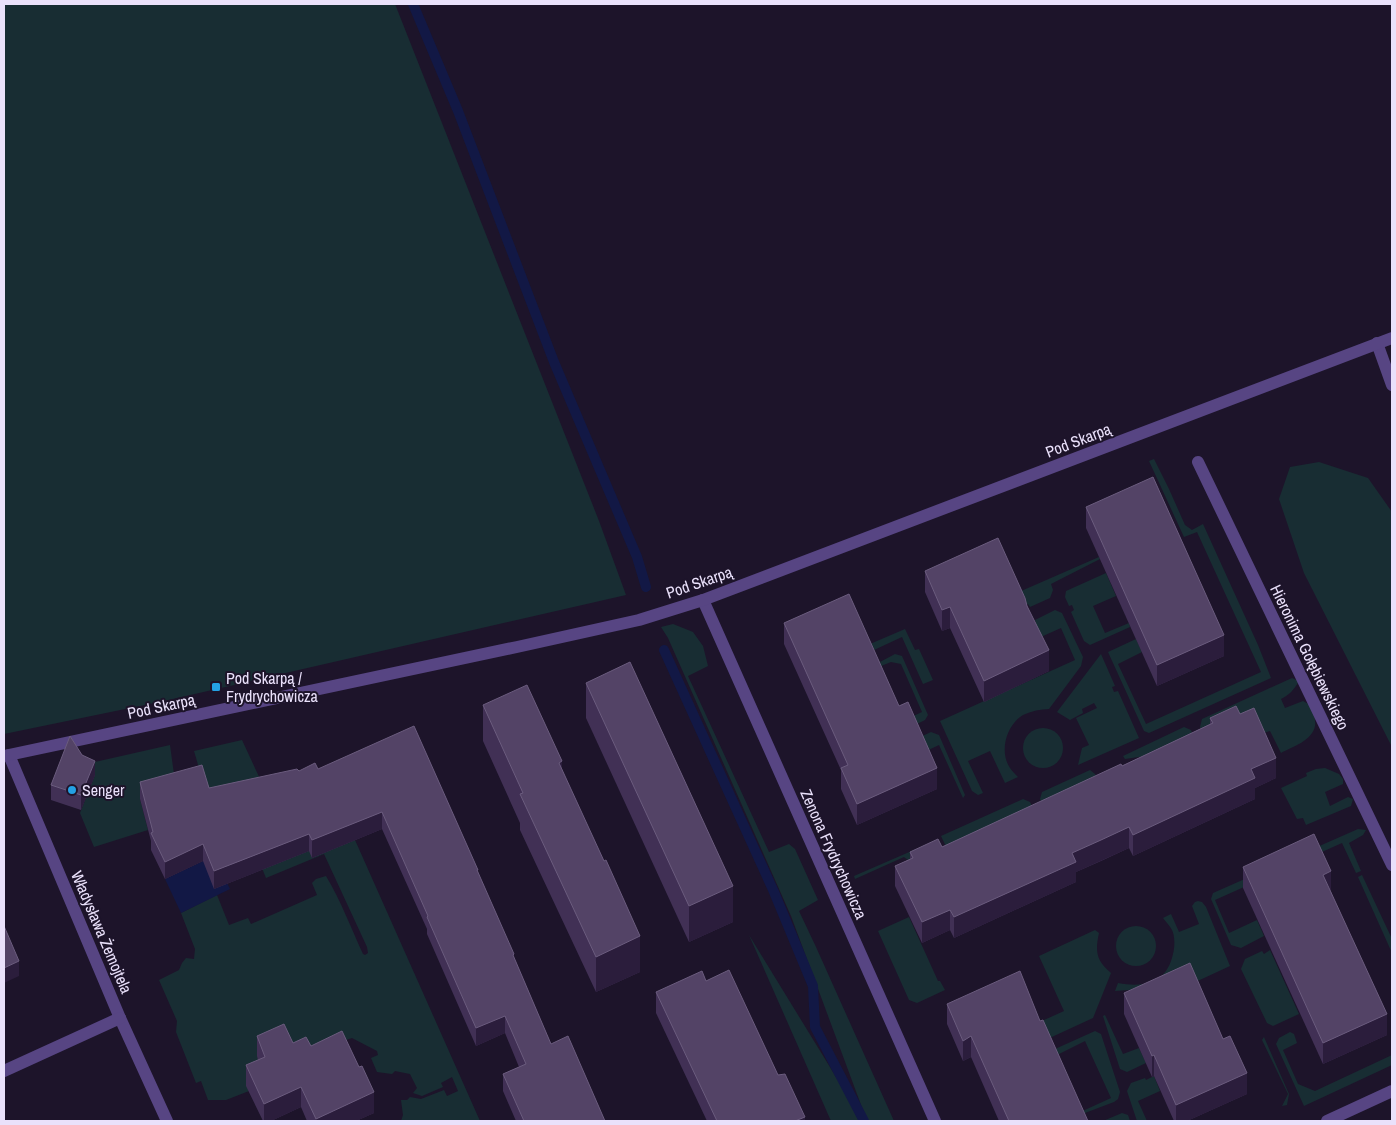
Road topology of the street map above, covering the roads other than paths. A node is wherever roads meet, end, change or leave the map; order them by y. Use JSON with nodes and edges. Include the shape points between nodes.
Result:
{"nodes":[{"id":1,"x":1392,"y":338,"type":"edge"},
{"id":2,"x":1377,"y":343,"type":"junction"},
{"id":3,"x":1392,"y":385,"type":"edge"},
{"id":4,"x":1198,"y":462,"type":"dead end"},
{"id":5,"x":703,"y":600,"type":"junction"},
{"id":6,"x":6,"y":756,"type":"edge"},
{"id":7,"x":1392,"y":865,"type":"edge"},
{"id":8,"x":120,"y":1018,"type":"junction"},
{"id":9,"x":4,"y":1071,"type":"edge"},
{"id":10,"x":1392,"y":1091,"type":"edge"},
{"id":11,"x":167,"y":1121,"type":"edge"},
{"id":12,"x":935,"y":1121,"type":"edge"},
{"id":13,"x":1326,"y":1121,"type":"edge"}],
"edges":[{"from":1,"to":2,"type":"street","name":"Pod Skarpą"},
{"from":2,"to":3,"type":"street"},
{"from":2,"to":5,"type":"street","name":"Pod Skarpą"},
{"from":4,"to":7,"type":"street","name":"Hieronima Gołębiewskiego"},
{"from":5,"to":6,"type":"street","name":"Pod Skarpą","via":[[639,620]]},
{"from":5,"to":12,"type":"street","name":"Zenona Frydrychowicza"},
{"from":6,"to":8,"type":"street","name":"Władysława Żemojtela"},
{"from":8,"to":9,"type":"street"},
{"from":8,"to":11,"type":"street","name":"Władysława Żemojtela"},
{"from":10,"to":13,"type":"street"}]}
